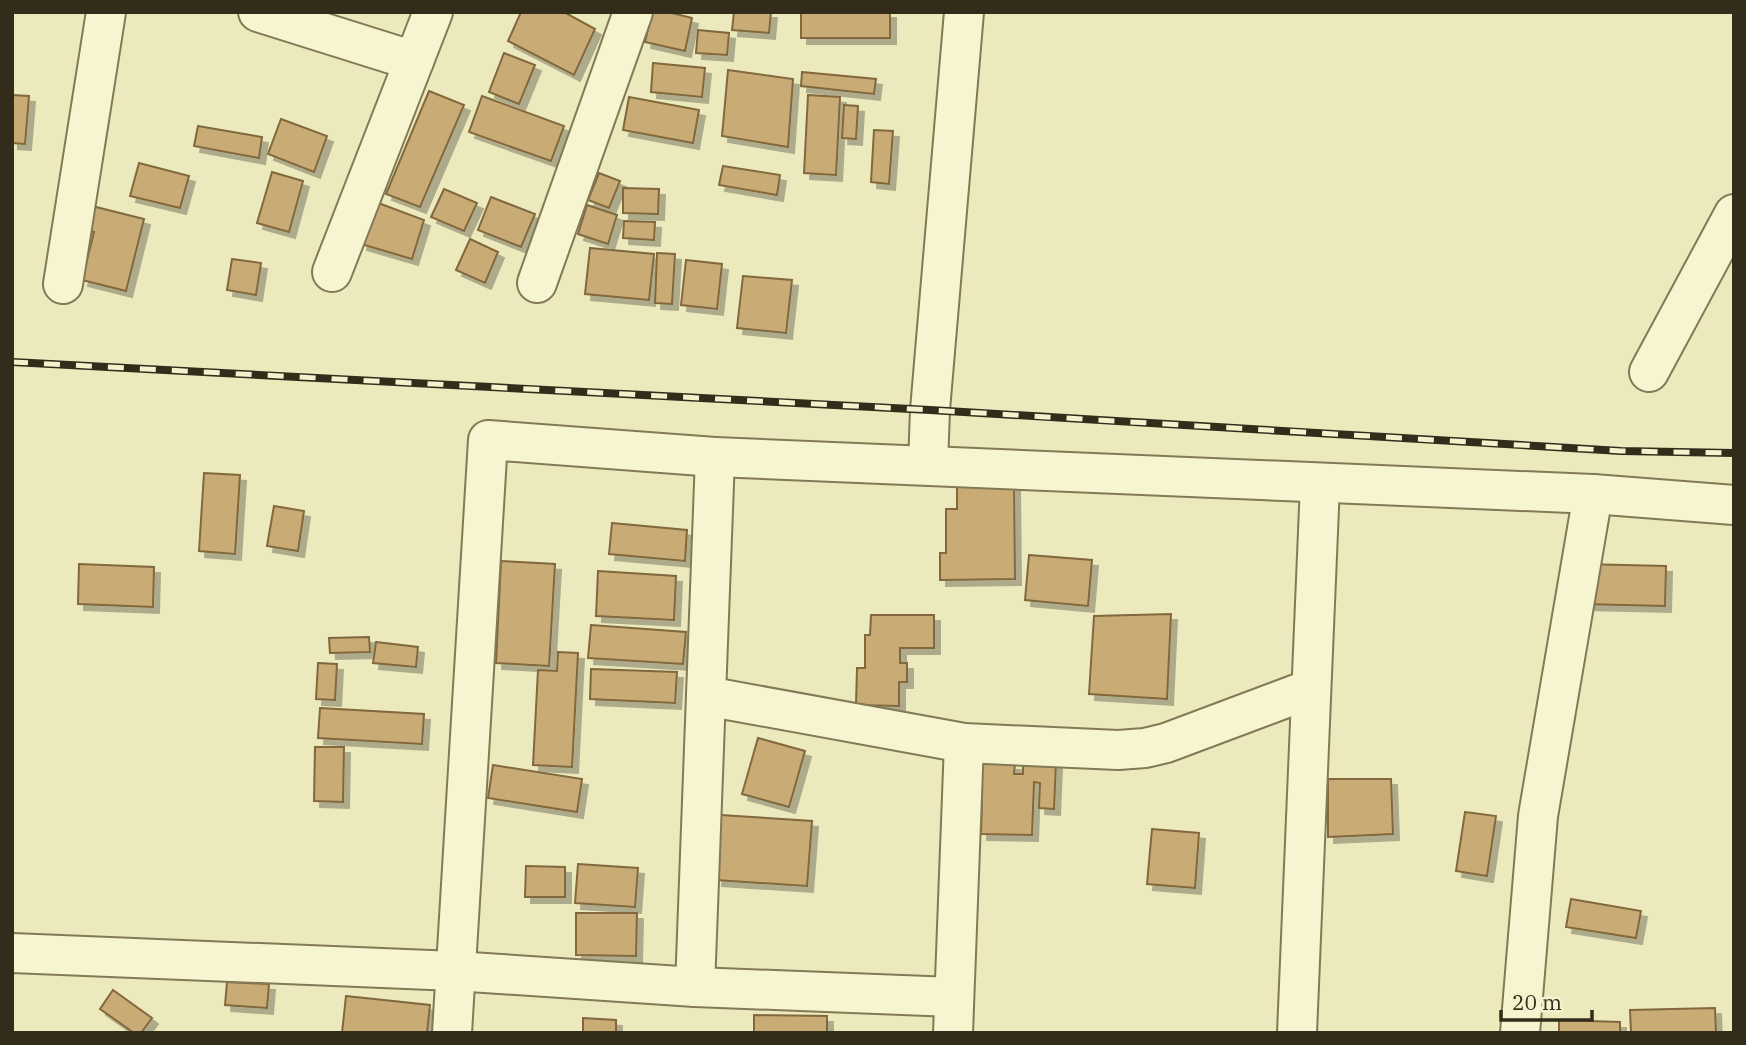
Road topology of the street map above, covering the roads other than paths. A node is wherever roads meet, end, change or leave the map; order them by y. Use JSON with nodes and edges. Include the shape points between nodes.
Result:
{"nodes":[{"id":1,"x":106,"y":12,"type":"edge"},
{"id":2,"x":258,"y":12,"type":"edge"},
{"id":3,"x":433,"y":12,"type":"edge"},
{"id":4,"x":633,"y":12,"type":"edge"},
{"id":5,"x":964,"y":12,"type":"edge"},
{"id":6,"x":414,"y":61,"type":"junction"},
{"id":7,"x":1734,"y":214,"type":"edge"},
{"id":8,"x":332,"y":272,"type":"dead end"},
{"id":9,"x":537,"y":283,"type":"dead end"},
{"id":10,"x":63,"y":284,"type":"dead end"},
{"id":11,"x":1649,"y":372,"type":"dead end"},
{"id":12,"x":715,"y":457,"type":"junction"},
{"id":13,"x":928,"y":465,"type":"junction"},
{"id":14,"x":1320,"y":484,"type":"junction"},
{"id":15,"x":1593,"y":494,"type":"junction"},
{"id":16,"x":1734,"y":505,"type":"edge"},
{"id":17,"x":1310,"y":689,"type":"junction"},
{"id":18,"x":706,"y":696,"type":"junction"},
{"id":19,"x":964,"y":743,"type":"junction"},
{"id":20,"x":12,"y":953,"type":"edge"},
{"id":21,"x":455,"y":971,"type":"junction"},
{"id":22,"x":695,"y":987,"type":"junction"},
{"id":23,"x":953,"y":1015,"type":"edge"},
{"id":24,"x":452,"y":1033,"type":"edge"},
{"id":25,"x":1297,"y":1033,"type":"edge"},
{"id":26,"x":1520,"y":1033,"type":"edge"}],
"edges":[{"from":1,"to":10,"type":"street"},
{"from":2,"to":6,"type":"street"},
{"from":3,"to":6,"type":"street"},
{"from":4,"to":9,"type":"street"},
{"from":5,"to":13,"type":"street"},
{"from":6,"to":8,"type":"street"},
{"from":7,"to":11,"type":"street"},
{"from":12,"to":13,"type":"street"},
{"from":12,"to":18,"type":"street"},
{"from":12,"to":21,"type":"street","via":[[488,440]]},
{"from":13,"to":14,"type":"street"},
{"from":14,"to":15,"type":"street"},
{"from":14,"to":17,"type":"street"},
{"from":15,"to":16,"type":"street"},
{"from":15,"to":26,"type":"street","via":[[1538,816]]},
{"from":17,"to":19,"type":"street","via":[[1145,748]]},
{"from":17,"to":25,"type":"street"},
{"from":18,"to":19,"type":"street"},
{"from":18,"to":22,"type":"street"},
{"from":19,"to":23,"type":"street"},
{"from":20,"to":21,"type":"street"},
{"from":21,"to":22,"type":"street"},
{"from":21,"to":24,"type":"street"},
{"from":22,"to":23,"type":"street"}]}
